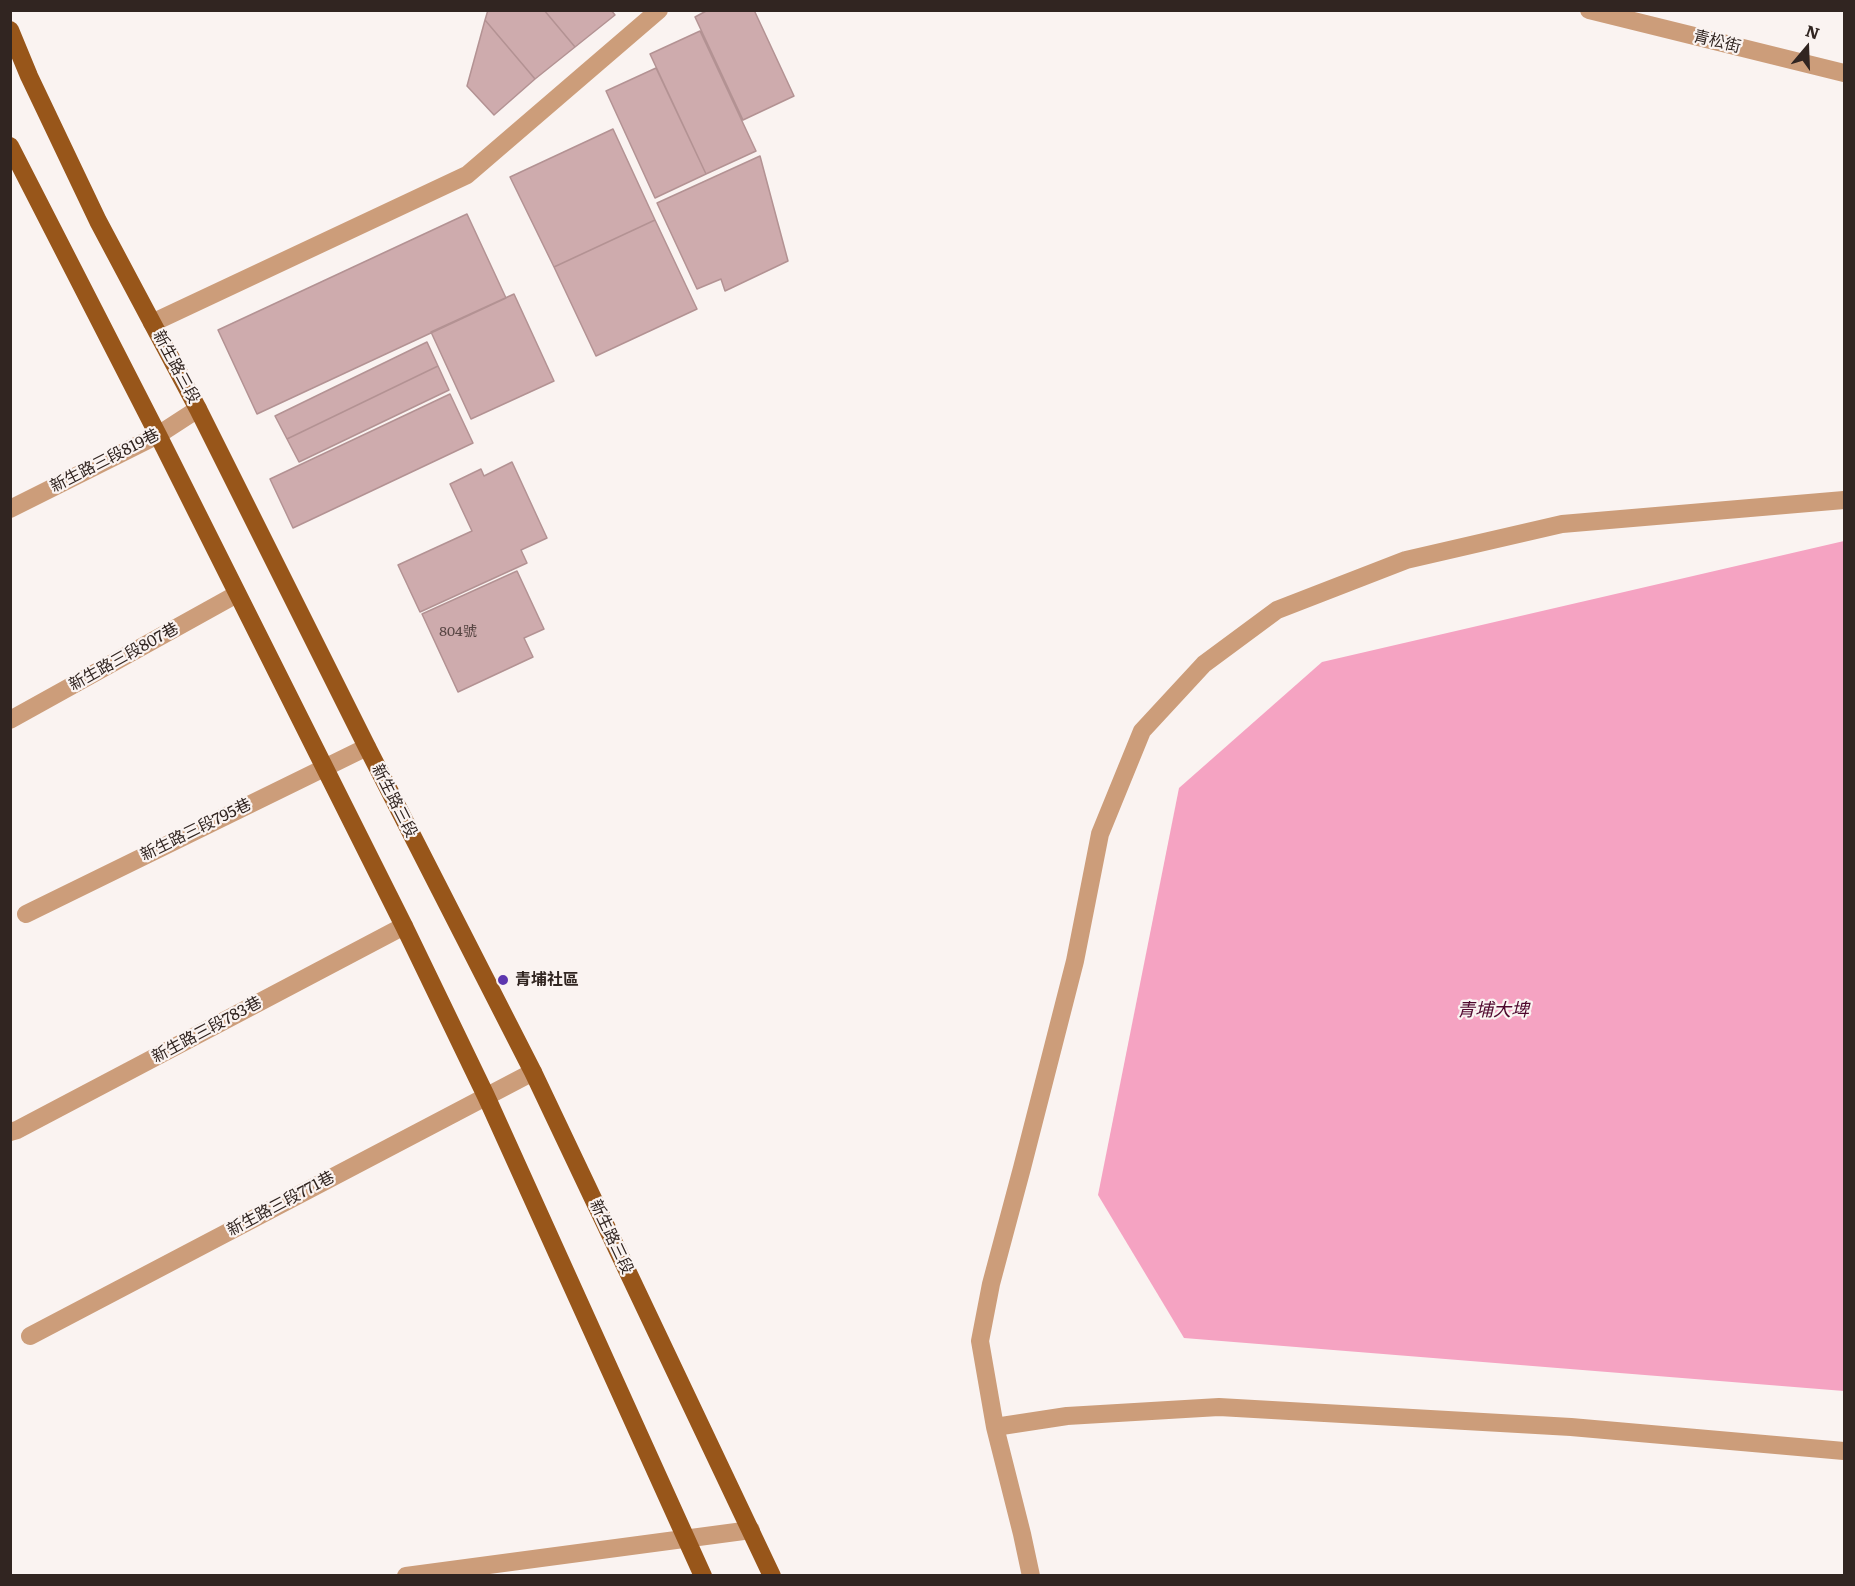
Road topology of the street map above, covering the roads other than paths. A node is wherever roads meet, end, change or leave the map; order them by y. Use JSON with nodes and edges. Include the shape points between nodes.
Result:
{"nodes":[{"id":1,"x":659,"y":10,"type":"edge"},
{"id":2,"x":1589,"y":10,"type":"edge"},
{"id":3,"x":10,"y":30,"type":"edge"},
{"id":4,"x":1845,"y":73,"type":"edge"},
{"id":5,"x":10,"y":147,"type":"edge"},
{"id":6,"x":152,"y":323,"type":"junction"},
{"id":7,"x":198,"y":409,"type":"junction"},
{"id":8,"x":158,"y":435,"type":"junction"},
{"id":9,"x":1845,"y":500,"type":"edge"},
{"id":10,"x":10,"y":509,"type":"edge"},
{"id":11,"x":237,"y":594,"type":"junction"},
{"id":12,"x":10,"y":720,"type":"edge"},
{"id":13,"x":367,"y":747,"type":"junction"},
{"id":14,"x":324,"y":768,"type":"junction"},
{"id":15,"x":26,"y":914,"type":"dead end"},
{"id":16,"x":404,"y":926,"type":"junction"},
{"id":17,"x":532,"y":1072,"type":"junction"},
{"id":18,"x":486,"y":1096,"type":"junction"},
{"id":19,"x":10,"y":1132,"type":"edge"},
{"id":20,"x":30,"y":1336,"type":"dead end"},
{"id":21,"x":995,"y":1427,"type":"junction"},
{"id":22,"x":1845,"y":1451,"type":"edge"},
{"id":23,"x":751,"y":1530,"type":"junction"},
{"id":24,"x":687,"y":1539,"type":"junction"},
{"id":25,"x":406,"y":1575,"type":"edge"},
{"id":26,"x":703,"y":1575,"type":"edge"},
{"id":27,"x":772,"y":1575,"type":"edge"},
{"id":28,"x":1031,"y":1575,"type":"edge"}],
"edges":[{"from":1,"to":6,"type":"street","via":[[467,174]]},
{"from":2,"to":4,"type":"street","name":"青松街"},
{"from":3,"to":6,"type":"main road","name":"新生路三段","via":[[98,221]]},
{"from":5,"to":8,"type":"main road"},
{"from":6,"to":7,"type":"main road","name":"新生路三段"},
{"from":7,"to":8,"type":"street","name":"新生路三段819巷"},
{"from":7,"to":13,"type":"main road","name":"新生路三段"},
{"from":8,"to":10,"type":"street","name":"新生路三段819巷"},
{"from":8,"to":11,"type":"main road"},
{"from":9,"to":21,"type":"street","via":[[1562,524],[1406,560],[1277,610],[1204,664],[1142,731],[1100,834],[1075,961],[991,1284],[980,1341]]},
{"from":11,"to":12,"type":"street","name":"新生路三段807巷"},
{"from":11,"to":14,"type":"main road"},
{"from":13,"to":14,"type":"street","name":"新生路三段795巷"},
{"from":13,"to":17,"type":"main road","name":"新生路三段"},
{"from":14,"to":15,"type":"street","name":"新生路三段795巷"},
{"from":14,"to":16,"type":"main road"},
{"from":16,"to":18,"type":"main road"},
{"from":16,"to":19,"type":"street","name":"新生路三段783巷"},
{"from":17,"to":18,"type":"street","name":"新生路三段771巷"},
{"from":17,"to":23,"type":"main road","name":"新生路三段"},
{"from":18,"to":20,"type":"street","name":"新生路三段771巷"},
{"from":18,"to":24,"type":"main road"},
{"from":21,"to":22,"type":"street","via":[[1067,1416],[1219,1407],[1571,1427]]},
{"from":21,"to":28,"type":"street"},
{"from":23,"to":24,"type":"street"},
{"from":23,"to":27,"type":"main road","name":"新生路三段"},
{"from":24,"to":25,"type":"street"},
{"from":24,"to":26,"type":"main road"}]}
